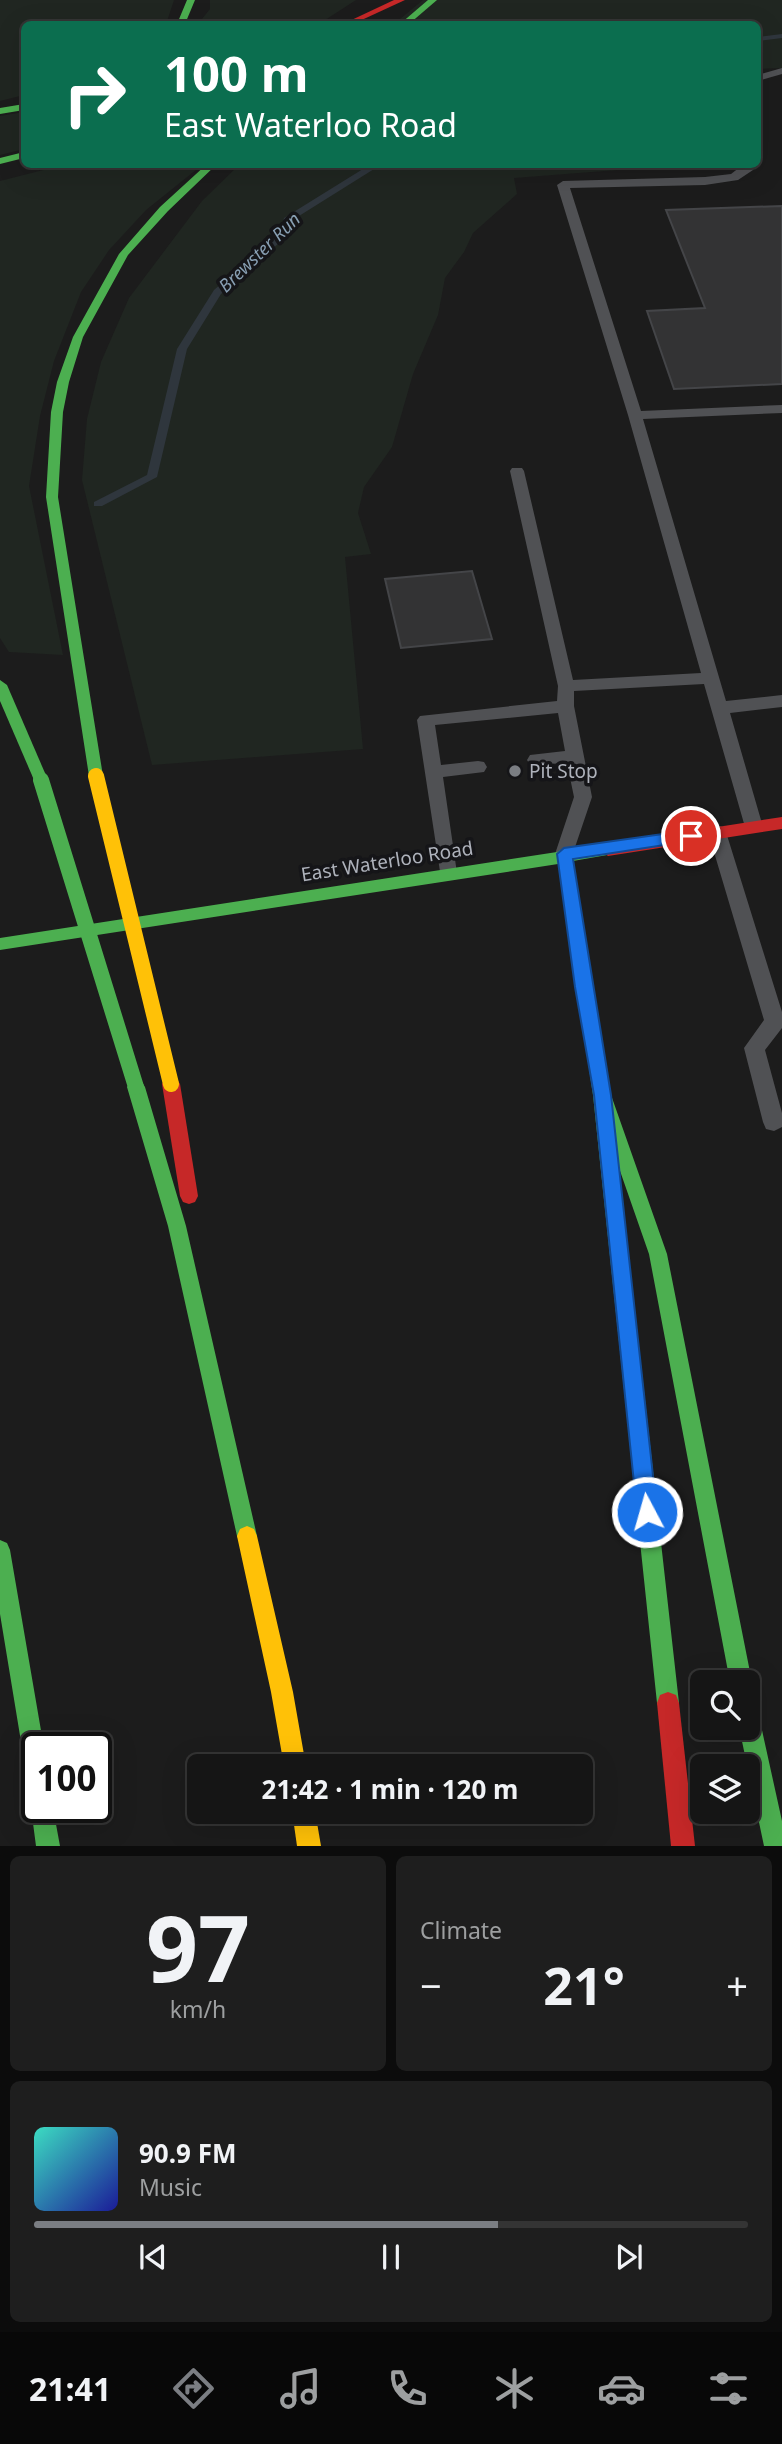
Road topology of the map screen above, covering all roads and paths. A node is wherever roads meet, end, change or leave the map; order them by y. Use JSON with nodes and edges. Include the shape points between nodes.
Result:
{"nodes":[{"id":1,"x":191,"y":0,"type":"edge"},
{"id":2,"x":401,"y":0,"type":"edge"},
{"id":3,"x":433,"y":0,"type":"edge"},
{"id":4,"x":182,"y":21,"type":"edge"},
{"id":5,"x":354,"y":21,"type":"edge"},
{"id":6,"x":408,"y":21,"type":"edge"},
{"id":7,"x":782,"y":71,"type":"edge"},
{"id":8,"x":761,"y":77,"type":"edge"},
{"id":9,"x":21,"y":108,"type":"edge"},
{"id":10,"x":0,"y":111,"type":"edge"},
{"id":11,"x":21,"y":156,"type":"edge"},
{"id":12,"x":0,"y":161,"type":"edge"},
{"id":13,"x":209,"y":168,"type":"edge"},
{"id":14,"x":749,"y":168,"type":"edge"},
{"id":15,"x":782,"y":410,"type":"edge"},
{"id":16,"x":635,"y":415,"type":"junction"},
{"id":17,"x":517,"y":471,"type":"dead end"},
{"id":18,"x":713,"y":678,"type":"junction"},
{"id":19,"x":0,"y":685,"type":"edge"},
{"id":20,"x":566,"y":686,"type":"junction"},
{"id":21,"x":782,"y":701,"type":"edge"},
{"id":22,"x":565,"y":706,"type":"junction"},
{"id":23,"x":720,"y":708,"type":"junction"},
{"id":24,"x":575,"y":756,"type":"junction"},
{"id":25,"x":536,"y":760,"type":"dead end"},
{"id":26,"x":478,"y":767,"type":"dead end"},
{"id":27,"x":433,"y":772,"type":"junction"},
{"id":28,"x":782,"y":822,"type":"edge"},
{"id":29,"x":754,"y":827,"type":"junction"},
{"id":30,"x":717,"y":832,"type":"junction"},
{"id":31,"x":564,"y":854,"type":"junction"},
{"id":32,"x":448,"y":873,"type":"junction"},
{"id":33,"x":0,"y":944,"type":"edge"},
{"id":34,"x":603,"y":1095,"type":"junction"},
{"id":35,"x":774,"y":1122,"type":"dead end"},
{"id":36,"x":191,"y":1207,"type":"dead end"},
{"id":37,"x":196,"y":1234,"type":"dead end"},
{"id":38,"x":240,"y":1509,"type":"junction"},
{"id":39,"x":0,"y":1550,"type":"edge"},
{"id":40,"x":739,"y":1670,"type":"edge"},
{"id":41,"x":30,"y":1732,"type":"edge"},
{"id":42,"x":753,"y":1740,"type":"edge"},
{"id":43,"x":293,"y":1754,"type":"edge"},
{"id":44,"x":45,"y":1823,"type":"edge"},
{"id":45,"x":305,"y":1824,"type":"edge"},
{"id":46,"x":48,"y":1846,"type":"edge"},
{"id":47,"x":309,"y":1846,"type":"edge"},
{"id":48,"x":683,"y":1846,"type":"edge"},
{"id":49,"x":775,"y":1846,"type":"edge"}],
"edges":[{"from":1,"to":4,"type":"main road"},
{"from":2,"to":5,"type":"main road"},
{"from":3,"to":6,"type":"main road"},
{"from":7,"to":8,"type":"lane"},
{"from":9,"to":10,"type":"main road"},
{"from":11,"to":12,"type":"main road"},
{"from":13,"to":36,"type":"main road","bridge":true,"via":[[124,254],[78,337],[58,412],[52,497],[96,776],[171,1084]]},
{"from":14,"to":16,"type":"lane","via":[[734,177],[705,181],[563,185]]},
{"from":15,"to":16,"type":"lane"},
{"from":16,"to":18,"type":"lane"},
{"from":17,"to":20,"type":"lane"},
{"from":18,"to":20,"type":"lane"},
{"from":18,"to":23,"type":"lane"},
{"from":19,"to":38,"type":"main road","bridge":true,"via":[[41,780],[177,1226]]},
{"from":20,"to":22,"type":"lane"},
{"from":21,"to":23,"type":"lane"},
{"from":22,"to":24,"type":"lane"},
{"from":22,"to":27,"type":"lane","via":[[426,720]]},
{"from":23,"to":29,"type":"lane"},
{"from":24,"to":25,"type":"lane"},
{"from":24,"to":31,"type":"lane","via":[[583,797]]},
{"from":26,"to":27,"type":"lane"},
{"from":27,"to":32,"type":"lane"},
{"from":28,"to":29,"type":"main road","name":"East Waterloo Road"},
{"from":29,"to":30,"type":"main road","name":"East Waterloo Road"},
{"from":30,"to":31,"type":"main road","name":"East Waterloo Road"},
{"from":30,"to":35,"type":"lane","via":[[775,1022],[754,1048]]},
{"from":31,"to":32,"type":"main road","name":"East Waterloo Road"},
{"from":31,"to":34,"type":"main road"},
{"from":32,"to":33,"type":"main road","name":"East Waterloo Road"},
{"from":34,"to":40,"type":"main road","via":[[658,1254]]},
{"from":34,"to":48,"type":"main road"},
{"from":37,"to":38,"type":"main road"},
{"from":38,"to":43,"type":"main road"},
{"from":39,"to":41,"type":"main road"},
{"from":42,"to":49,"type":"main road"},
{"from":44,"to":46,"type":"main road"},
{"from":45,"to":47,"type":"main road"}]}
